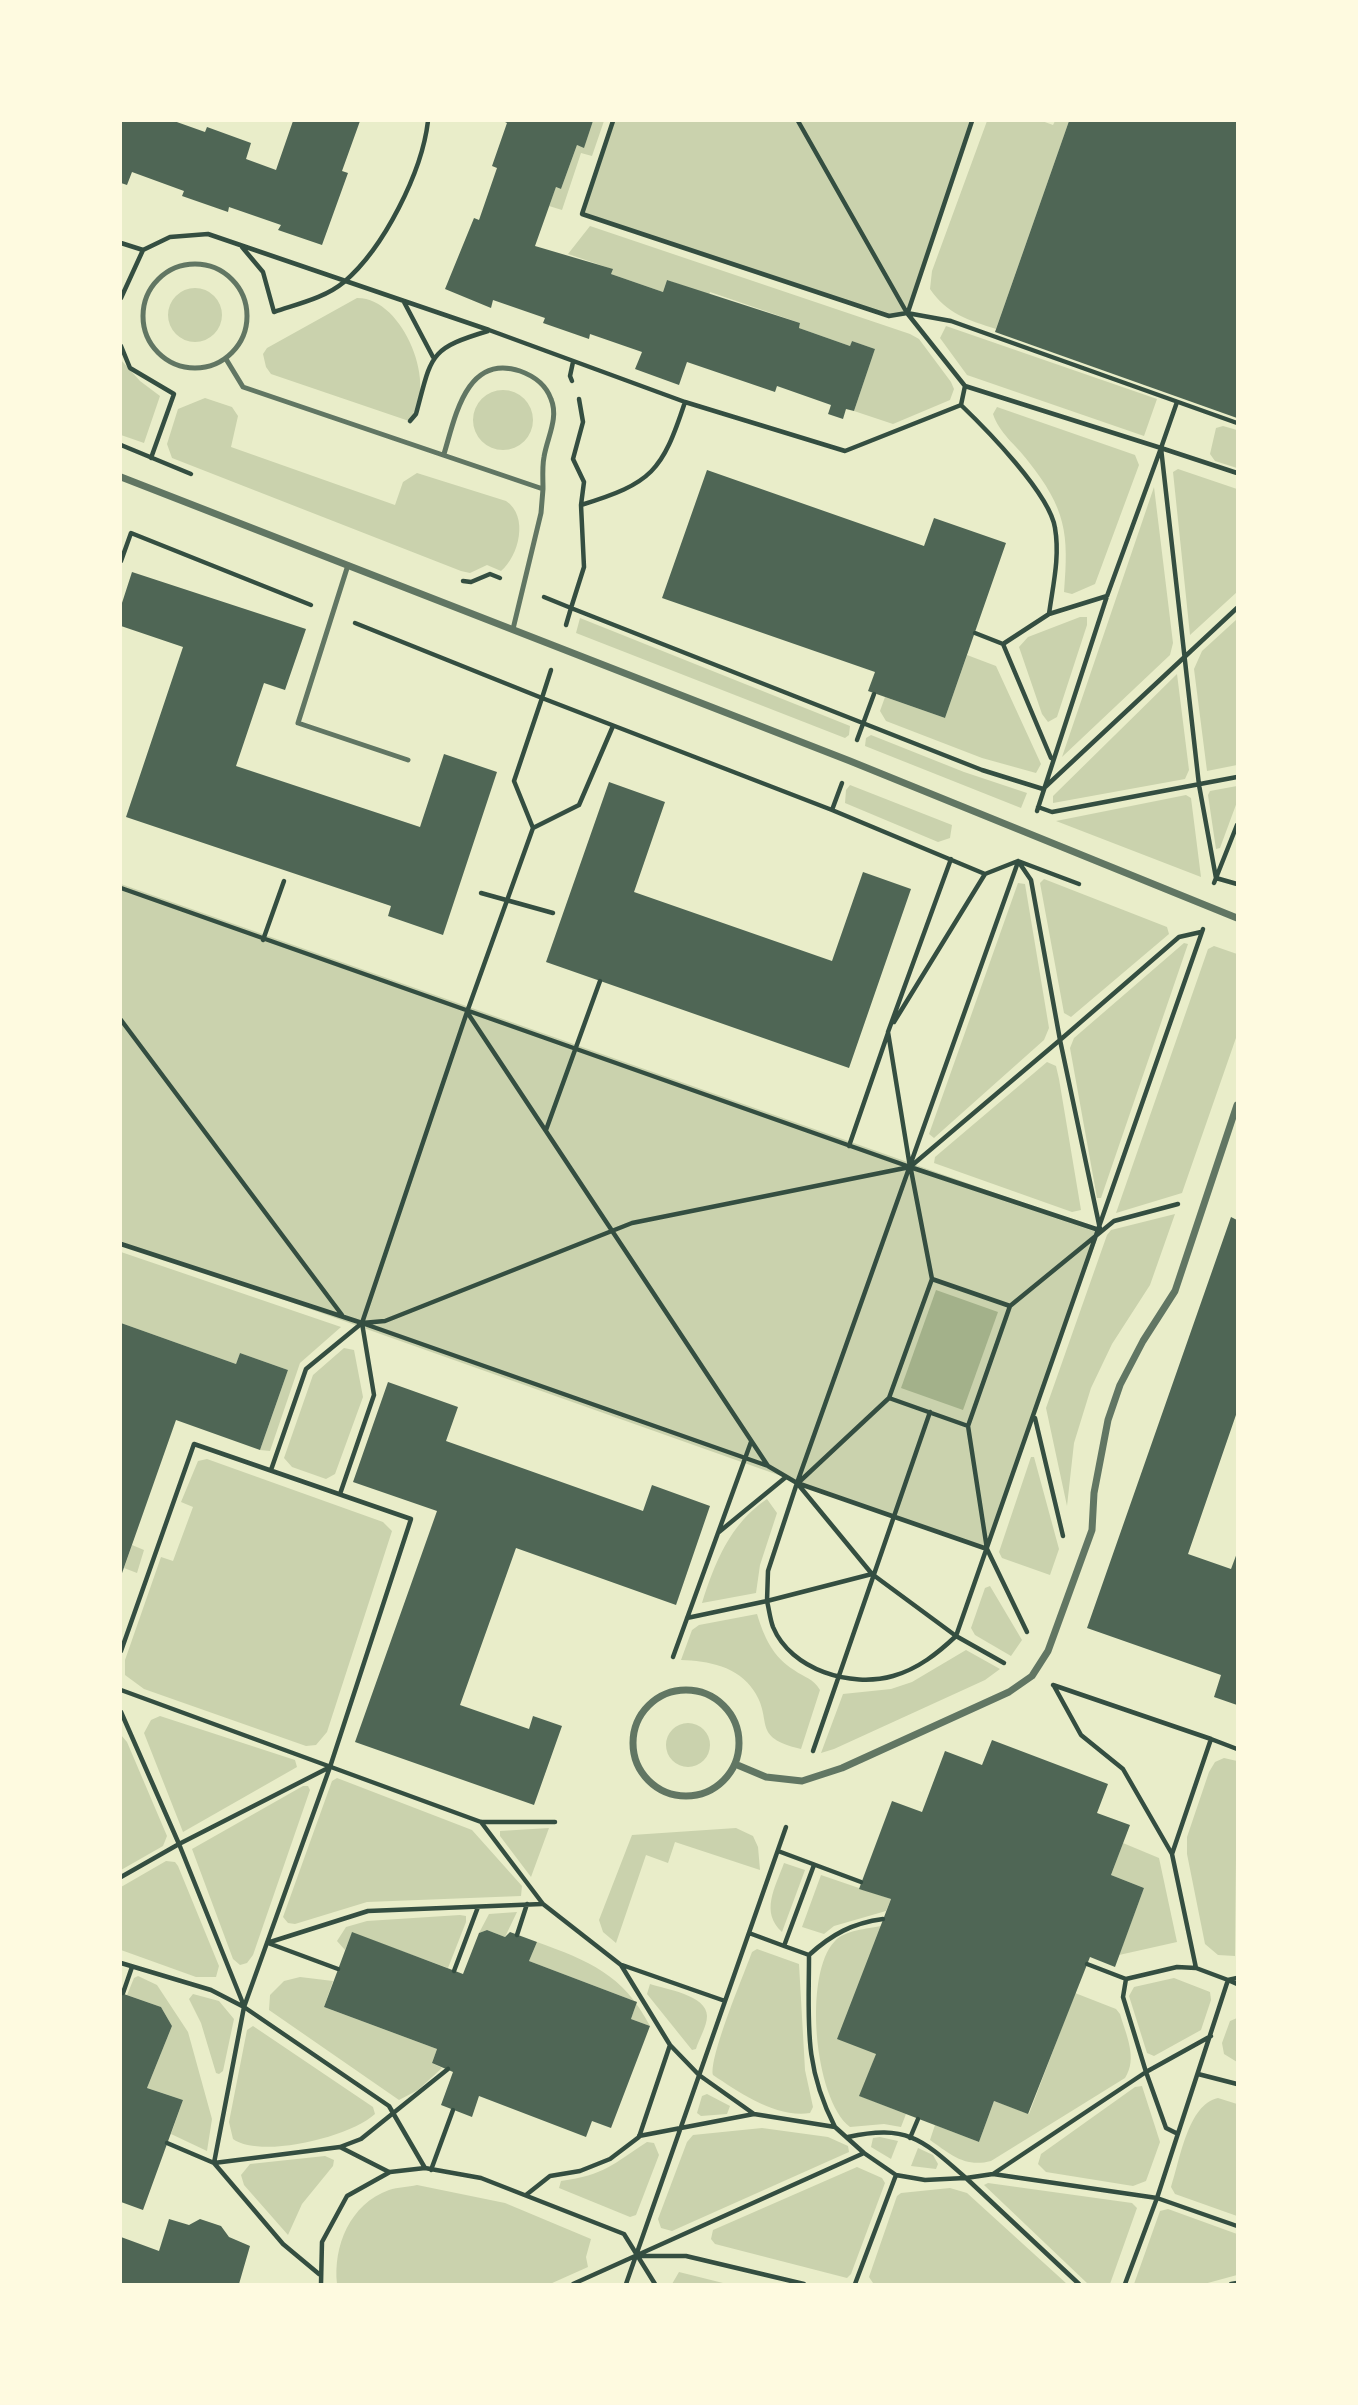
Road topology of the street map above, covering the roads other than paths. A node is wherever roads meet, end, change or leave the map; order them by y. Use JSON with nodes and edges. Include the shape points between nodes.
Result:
{"nodes":[{"id":1,"x":226,"y":359,"type":"junction"},
{"id":2,"x":444,"y":454,"type":"junction"},
{"id":3,"x":121,"y":477,"type":"edge"},
{"id":4,"x":543,"y":489,"type":"junction"},
{"id":5,"x":348,"y":565,"type":"junction"},
{"id":6,"x":513,"y":629,"type":"junction"},
{"id":7,"x":408,"y":760,"type":"dead end"},
{"id":8,"x":1237,"y":918,"type":"edge"},
{"id":9,"x":1237,"y":1105,"type":"edge"},
{"id":10,"x":735,"y":1764,"type":"junction"}],
"edges":[{"from":1,"to":1,"type":"lane","via":[[238,346],[247,323],[237,282],[208,264],[191,263],[160,276],[144,303],[146,335],[154,348],[173,362],[195,368]]},
{"from":1,"to":2,"type":"lane","via":[[243,387]]},
{"from":2,"to":4,"type":"lane"},
{"from":2,"to":4,"type":"lane","via":[[467,386],[489,370],[504,367],[527,374],[540,382],[552,400],[554,420],[543,461]]},
{"from":3,"to":5,"type":"street"},
{"from":4,"to":6,"type":"lane"},
{"from":5,"to":6,"type":"street"},
{"from":5,"to":7,"type":"lane","via":[[298,723]]},
{"from":6,"to":8,"type":"street"},
{"from":9,"to":10,"type":"street","via":[[1175,1291],[1138,1352],[1108,1420],[1092,1530],[1048,1651],[1032,1676],[1009,1692],[842,1768],[802,1781],[766,1777]]},
{"from":10,"to":10,"type":"street","via":[[738,1731],[732,1716],[708,1694],[692,1690],[660,1696],[641,1713],[635,1727],[634,1758],[640,1772],[665,1793],[698,1796],[714,1789]]}]}
